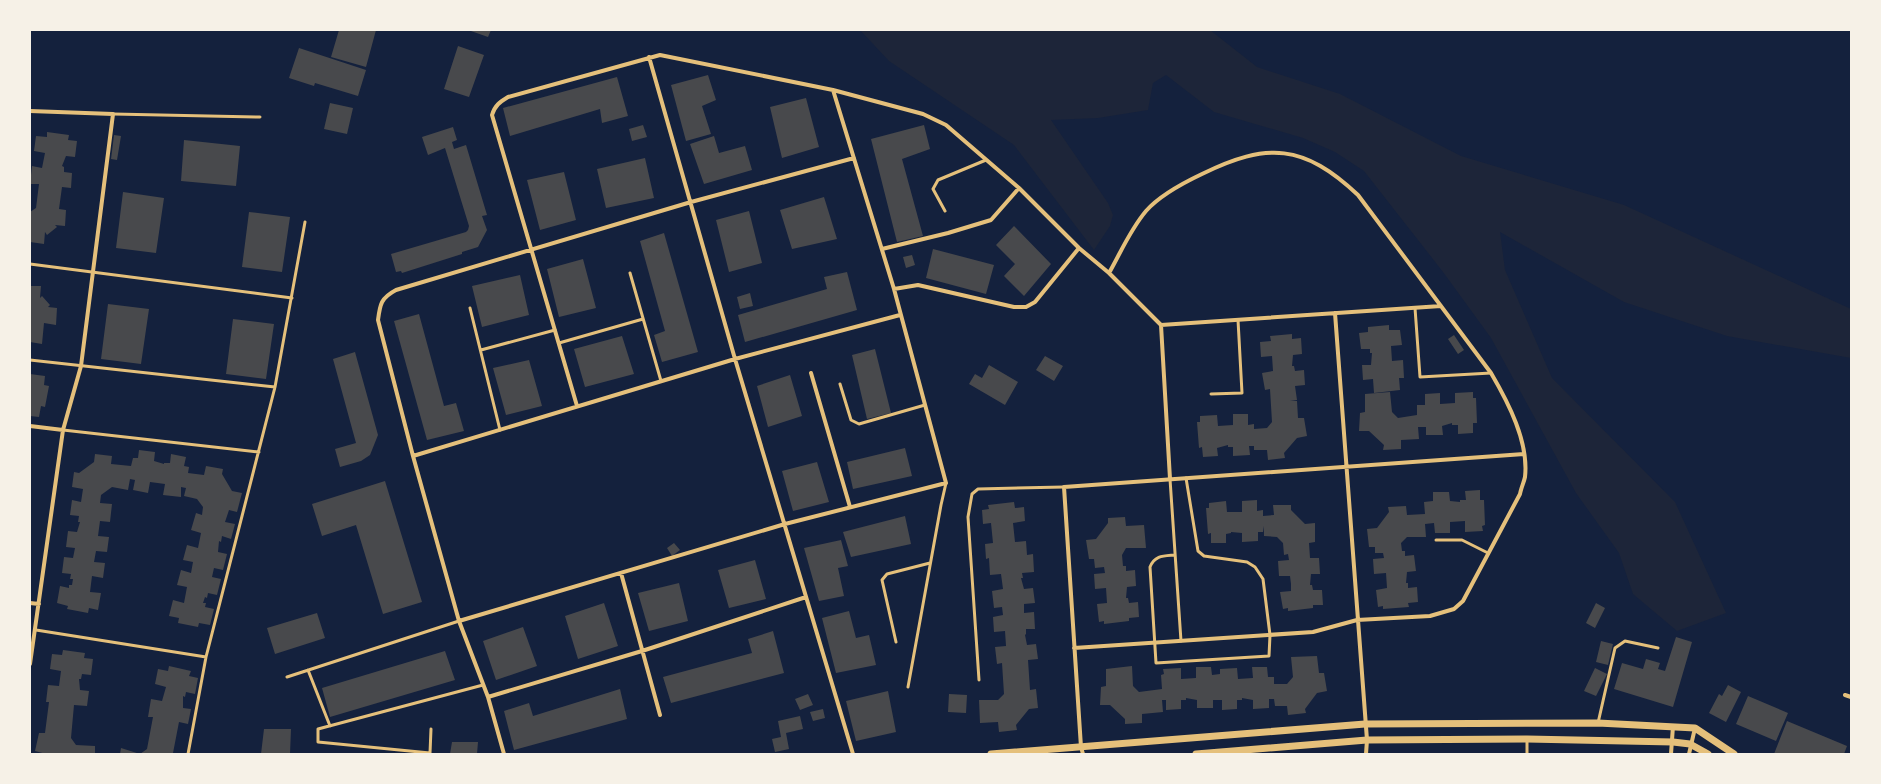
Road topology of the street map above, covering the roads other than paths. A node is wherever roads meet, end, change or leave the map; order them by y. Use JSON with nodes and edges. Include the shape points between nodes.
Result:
{"nodes":[{"id":1,"x":649,"y":57,"type":"junction"},
{"id":2,"x":833,"y":90,"type":"junction"},
{"id":3,"x":30,"y":111,"type":"edge"},
{"id":4,"x":113,"y":114,"type":"junction"},
{"id":5,"x":260,"y":117,"type":"dead end"},
{"id":6,"x":854,"y":158,"type":"junction"},
{"id":7,"x":986,"y":160,"type":"junction"},
{"id":8,"x":1019,"y":188,"type":"junction"},
{"id":9,"x":691,"y":202,"type":"junction"},
{"id":10,"x":945,"y":211,"type":"dead end"},
{"id":11,"x":305,"y":222,"type":"dead end"},
{"id":12,"x":1078,"y":248,"type":"junction"},
{"id":13,"x":532,"y":250,"type":"junction"},
{"id":14,"x":882,"y":250,"type":"junction"},
{"id":15,"x":30,"y":264,"type":"edge"},
{"id":16,"x":92,"y":272,"type":"junction"},
{"id":17,"x":630,"y":273,"type":"dead end"},
{"id":18,"x":1109,"y":274,"type":"junction"},
{"id":19,"x":894,"y":289,"type":"junction"},
{"id":20,"x":292,"y":298,"type":"junction"},
{"id":21,"x":1441,"y":306,"type":"junction"},
{"id":22,"x":470,"y":308,"type":"dead end"},
{"id":23,"x":1415,"y":308,"type":"junction"},
{"id":24,"x":1335,"y":313,"type":"junction"},
{"id":25,"x":900,"y":315,"type":"junction"},
{"id":26,"x":643,"y":319,"type":"junction"},
{"id":27,"x":1238,"y":320,"type":"junction"},
{"id":28,"x":1161,"y":325,"type":"junction"},
{"id":29,"x":555,"y":330,"type":"junction"},
{"id":30,"x":559,"y":343,"type":"junction"},
{"id":31,"x":481,"y":350,"type":"junction"},
{"id":32,"x":735,"y":359,"type":"junction"},
{"id":33,"x":30,"y":360,"type":"edge"},
{"id":34,"x":81,"y":366,"type":"junction"},
{"id":35,"x":811,"y":373,"type":"dead end"},
{"id":36,"x":1491,"y":373,"type":"junction"},
{"id":37,"x":661,"y":381,"type":"junction"},
{"id":38,"x":840,"y":384,"type":"dead end"},
{"id":39,"x":275,"y":387,"type":"junction"},
{"id":40,"x":1210,"y":394,"type":"dead end"},
{"id":41,"x":925,"y":405,"type":"junction"},
{"id":42,"x":577,"y":406,"type":"junction"},
{"id":43,"x":30,"y":426,"type":"edge"},
{"id":44,"x":63,"y":430,"type":"junction"},
{"id":45,"x":500,"y":430,"type":"junction"},
{"id":46,"x":259,"y":452,"type":"junction"},
{"id":47,"x":1524,"y":454,"type":"junction"},
{"id":48,"x":413,"y":456,"type":"junction"},
{"id":49,"x":1346,"y":466,"type":"junction"},
{"id":50,"x":1186,"y":478,"type":"junction"},
{"id":51,"x":1170,"y":479,"type":"junction"},
{"id":52,"x":946,"y":483,"type":"junction"},
{"id":53,"x":1064,"y":487,"type":"junction"},
{"id":54,"x":850,"y":507,"type":"junction"},
{"id":55,"x":785,"y":524,"type":"junction"},
{"id":56,"x":1436,"y":540,"type":"dead end"},
{"id":57,"x":1488,"y":553,"type":"junction"},
{"id":58,"x":1175,"y":555,"type":"junction"},
{"id":59,"x":930,"y":563,"type":"junction"},
{"id":60,"x":621,"y":573,"type":"junction"},
{"id":61,"x":806,"y":598,"type":"junction"},
{"id":62,"x":30,"y":602,"type":"edge"},
{"id":63,"x":39,"y":604,"type":"junction"},
{"id":64,"x":1357,"y":620,"type":"junction"},
{"id":65,"x":459,"y":621,"type":"junction"},
{"id":66,"x":36,"y":630,"type":"junction"},
{"id":67,"x":1270,"y":635,"type":"junction"},
{"id":68,"x":1181,"y":641,"type":"junction"},
{"id":69,"x":896,"y":642,"type":"dead end"},
{"id":70,"x":1154,"y":643,"type":"junction"},
{"id":71,"x":1074,"y":648,"type":"junction"},
{"id":72,"x":1658,"y":648,"type":"dead end"},
{"id":73,"x":642,"y":651,"type":"junction"},
{"id":74,"x":206,"y":657,"type":"junction"},
{"id":75,"x":30,"y":664,"type":"edge"},
{"id":76,"x":308,"y":670,"type":"junction"},
{"id":77,"x":287,"y":677,"type":"dead end"},
{"id":78,"x":980,"y":680,"type":"dead end"},
{"id":79,"x":483,"y":684,"type":"junction"},
{"id":80,"x":908,"y":687,"type":"dead end"},
{"id":81,"x":1845,"y":695,"type":"dead end"},
{"id":82,"x":488,"y":697,"type":"junction"},
{"id":83,"x":1851,"y":697,"type":"edge"},
{"id":84,"x":660,"y":715,"type":"dead end"},
{"id":85,"x":1598,"y":723,"type":"junction"},
{"id":86,"x":1365,"y":724,"type":"junction"},
{"id":87,"x":330,"y":726,"type":"junction"},
{"id":88,"x":1673,"y":726,"type":"junction"},
{"id":89,"x":1695,"y":728,"type":"junction"},
{"id":90,"x":431,"y":729,"type":"dead end"},
{"id":91,"x":1527,"y":739,"type":"junction"},
{"id":92,"x":1367,"y":740,"type":"junction"},
{"id":93,"x":1673,"y":742,"type":"junction"},
{"id":94,"x":1690,"y":744,"type":"junction"},
{"id":95,"x":1082,"y":750,"type":"edge"},
{"id":96,"x":188,"y":754,"type":"edge"},
{"id":97,"x":504,"y":754,"type":"edge"},
{"id":98,"x":853,"y":754,"type":"edge"},
{"id":99,"x":991,"y":754,"type":"edge"},
{"id":100,"x":1196,"y":754,"type":"edge"},
{"id":101,"x":1366,"y":754,"type":"edge"},
{"id":102,"x":1527,"y":754,"type":"edge"},
{"id":103,"x":1671,"y":754,"type":"edge"},
{"id":104,"x":1689,"y":754,"type":"edge"},
{"id":105,"x":1708,"y":754,"type":"edge"},
{"id":106,"x":1734,"y":754,"type":"edge"}],
"edges":[{"from":1,"to":2,"type":"street","via":[[660,55]]},
{"from":1,"to":9,"type":"street"},
{"from":1,"to":13,"type":"street","via":[[508,97],[494,108],[492,115]]},
{"from":2,"to":6,"type":"street"},
{"from":2,"to":7,"type":"street","via":[[924,114],[946,125]]},
{"from":3,"to":4,"type":"street"},
{"from":4,"to":5,"type":"lane"},
{"from":4,"to":16,"type":"street"},
{"from":6,"to":9,"type":"street"},
{"from":6,"to":14,"type":"street"},
{"from":7,"to":8,"type":"street"},
{"from":7,"to":10,"type":"lane","via":[[938,180],[934,190]]},
{"from":8,"to":12,"type":"street"},
{"from":8,"to":14,"type":"street","via":[[991,220]]},
{"from":9,"to":13,"type":"street"},
{"from":9,"to":32,"type":"street"},
{"from":11,"to":20,"type":"lane"},
{"from":12,"to":18,"type":"street"},
{"from":12,"to":19,"type":"street","via":[[1035,302],[1026,307],[1014,307],[918,285]]},
{"from":13,"to":29,"type":"street"},
{"from":13,"to":48,"type":"street","via":[[396,290],[385,296],[378,320]]},
{"from":14,"to":19,"type":"street"},
{"from":15,"to":16,"type":"lane"},
{"from":16,"to":20,"type":"lane"},
{"from":16,"to":34,"type":"street"},
{"from":17,"to":26,"type":"lane"},
{"from":18,"to":21,"type":"street","via":[[1132,228],[1148,209],[1164,196],[1223,164],[1255,154],[1275,152],[1294,155],[1339,176],[1358,195]]},
{"from":18,"to":28,"type":"street"},
{"from":19,"to":25,"type":"street"},
{"from":20,"to":39,"type":"lane"},
{"from":21,"to":23,"type":"street"},
{"from":21,"to":36,"type":"street"},
{"from":22,"to":31,"type":"lane"},
{"from":23,"to":24,"type":"street"},
{"from":23,"to":36,"type":"lane","via":[[1420,377]]},
{"from":24,"to":27,"type":"street"},
{"from":24,"to":49,"type":"street"},
{"from":25,"to":32,"type":"street"},
{"from":25,"to":41,"type":"street"},
{"from":26,"to":30,"type":"lane"},
{"from":26,"to":37,"type":"lane"},
{"from":27,"to":28,"type":"street"},
{"from":27,"to":40,"type":"lane","via":[[1242,393]]},
{"from":28,"to":51,"type":"street"},
{"from":29,"to":30,"type":"street"},
{"from":29,"to":31,"type":"lane"},
{"from":30,"to":42,"type":"street"},
{"from":31,"to":45,"type":"lane"},
{"from":32,"to":37,"type":"street"},
{"from":32,"to":55,"type":"street"},
{"from":33,"to":34,"type":"lane"},
{"from":34,"to":39,"type":"lane"},
{"from":34,"to":44,"type":"street"},
{"from":35,"to":54,"type":"street"},
{"from":36,"to":47,"type":"street","via":[[1506,398]]},
{"from":37,"to":42,"type":"street"},
{"from":38,"to":41,"type":"lane","via":[[851,420],[858,424]]},
{"from":39,"to":46,"type":"lane"},
{"from":41,"to":52,"type":"street"},
{"from":42,"to":45,"type":"street"},
{"from":43,"to":44,"type":"street"},
{"from":44,"to":46,"type":"lane"},
{"from":44,"to":63,"type":"street"},
{"from":45,"to":48,"type":"street"},
{"from":46,"to":74,"type":"lane"},
{"from":47,"to":49,"type":"street"},
{"from":47,"to":57,"type":"street","via":[[1525,478],[1520,494]]},
{"from":48,"to":65,"type":"street"},
{"from":49,"to":50,"type":"street"},
{"from":49,"to":64,"type":"street"},
{"from":50,"to":51,"type":"street"},
{"from":50,"to":67,"type":"lane","via":[[1198,551],[1204,556],[1247,562],[1255,567],[1263,578]]},
{"from":51,"to":53,"type":"street"},
{"from":51,"to":58,"type":"lane"},
{"from":52,"to":54,"type":"street"},
{"from":52,"to":59,"type":"lane"},
{"from":53,"to":71,"type":"street"},
{"from":53,"to":78,"type":"lane","via":[[978,489],[972,494],[968,517]]},
{"from":54,"to":55,"type":"street"},
{"from":55,"to":60,"type":"street"},
{"from":55,"to":61,"type":"street"},
{"from":56,"to":57,"type":"lane","via":[[1462,540]]},
{"from":57,"to":64,"type":"street","via":[[1463,601],[1454,609],[1430,616]]},
{"from":58,"to":68,"type":"lane"},
{"from":58,"to":70,"type":"lane","via":[[1158,557],[1150,567]]},
{"from":59,"to":69,"type":"lane","via":[[887,574],[882,580]]},
{"from":59,"to":80,"type":"lane"},
{"from":60,"to":65,"type":"street"},
{"from":60,"to":73,"type":"street"},
{"from":61,"to":73,"type":"street"},
{"from":61,"to":98,"type":"street"},
{"from":62,"to":63,"type":"street"},
{"from":63,"to":66,"type":"street"},
{"from":64,"to":67,"type":"street","via":[[1313,632]]},
{"from":64,"to":86,"type":"street"},
{"from":65,"to":76,"type":"lane"},
{"from":65,"to":79,"type":"street"},
{"from":66,"to":74,"type":"lane"},
{"from":66,"to":75,"type":"street"},
{"from":67,"to":68,"type":"street"},
{"from":67,"to":70,"type":"lane","via":[[1269,656],[1156,663]]},
{"from":68,"to":70,"type":"street"},
{"from":70,"to":71,"type":"street"},
{"from":71,"to":95,"type":"street"},
{"from":72,"to":85,"type":"lane","via":[[1625,641],[1615,648]]},
{"from":73,"to":82,"type":"street"},
{"from":73,"to":84,"type":"street"},
{"from":74,"to":96,"type":"lane"},
{"from":76,"to":77,"type":"lane"},
{"from":76,"to":87,"type":"lane"},
{"from":79,"to":82,"type":"street"},
{"from":79,"to":87,"type":"lane"},
{"from":81,"to":83,"type":"street"},
{"from":82,"to":97,"type":"street"},
{"from":85,"to":86,"type":"street"},
{"from":85,"to":88,"type":"street"},
{"from":86,"to":92,"type":"street"},
{"from":86,"to":95,"type":"street"},
{"from":87,"to":90,"type":"lane","via":[[318,729],[318,742],[430,753]]},
{"from":88,"to":89,"type":"street"},
{"from":88,"to":93,"type":"street"},
{"from":89,"to":94,"type":"street"},
{"from":89,"to":106,"type":"street"},
{"from":91,"to":92,"type":"street"},
{"from":91,"to":93,"type":"street"},
{"from":91,"to":102,"type":"lane"},
{"from":92,"to":100,"type":"street"},
{"from":92,"to":101,"type":"street"},
{"from":93,"to":94,"type":"street"},
{"from":93,"to":103,"type":"street"},
{"from":94,"to":104,"type":"street"},
{"from":94,"to":105,"type":"street"},
{"from":95,"to":99,"type":"street"}]}
